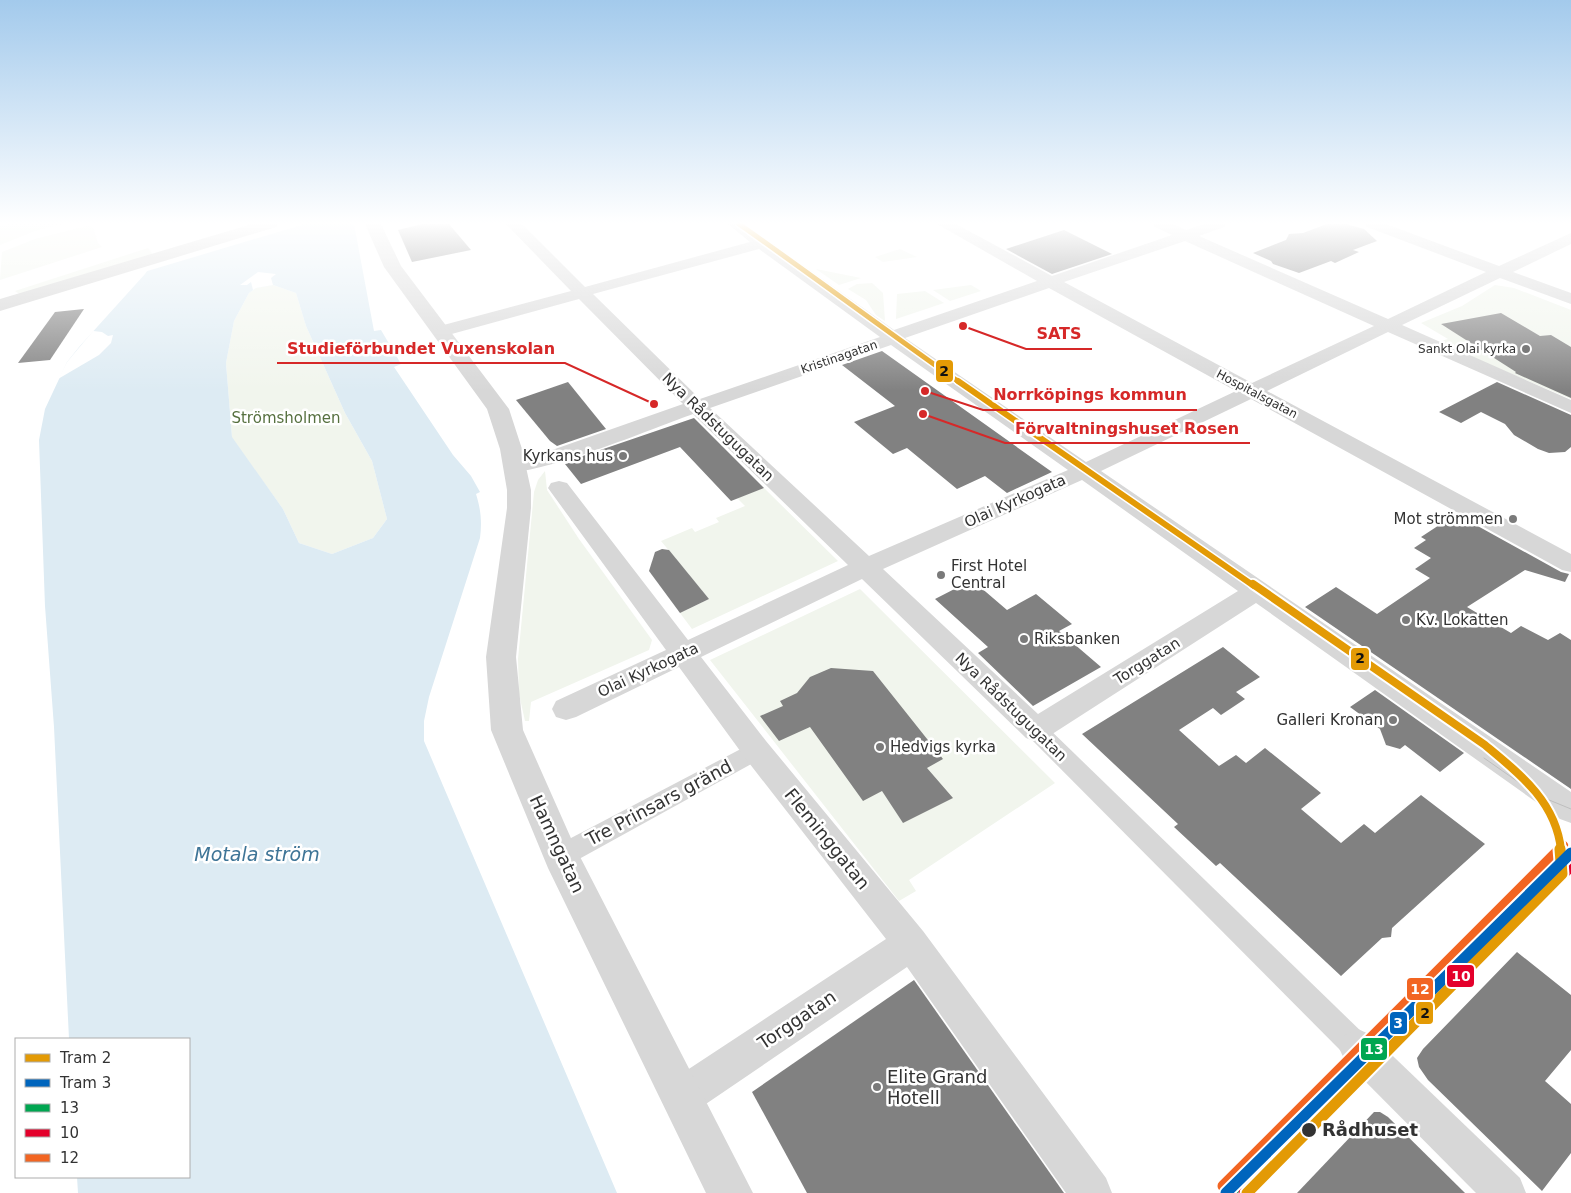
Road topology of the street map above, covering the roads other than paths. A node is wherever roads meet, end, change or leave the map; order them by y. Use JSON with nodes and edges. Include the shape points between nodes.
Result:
{"nodes":[{"id":1,"x":38,"y":280,"type":"edge"},
{"id":2,"x":82,"y":280,"type":"edge"},
{"id":3,"x":403,"y":280,"type":"edge"},
{"id":4,"x":569,"y":280,"type":"edge"},
{"id":5,"x":627,"y":280,"type":"edge"},
{"id":6,"x":813,"y":280,"type":"edge"},
{"id":7,"x":1045,"y":280,"type":"edge"},
{"id":8,"x":1061,"y":280,"type":"edge"},
{"id":9,"x":1284,"y":280,"type":"edge"},
{"id":10,"x":1484,"y":280,"type":"edge"},
{"id":11,"x":1520,"y":280,"type":"edge"},
{"id":12,"x":1051,"y":283,"type":"junction"},
{"id":13,"x":0,"y":292,"type":"edge"},
{"id":14,"x":582,"y":292,"type":"junction"},
{"id":15,"x":1571,"y":299,"type":"edge"},
{"id":16,"x":0,"y":305,"type":"edge"},
{"id":17,"x":1388,"y":326,"type":"junction"},
{"id":18,"x":442,"y":331,"type":"junction"},
{"id":19,"x":893,"y":338,"type":"junction"},
{"id":20,"x":1252,"y":392,"type":"junction"},
{"id":21,"x":697,"y":407,"type":"junction"},
{"id":22,"x":1571,"y":408,"type":"edge"},
{"id":23,"x":514,"y":466,"type":"junction"},
{"id":24,"x":1084,"y":471,"type":"junction"},
{"id":25,"x":559,"y":488,"type":"dead end"},
{"id":26,"x":1571,"y":564,"type":"edge"},
{"id":27,"x":864,"y":568,"type":"junction"},
{"id":28,"x":1257,"y":591,"type":"junction"},
{"id":29,"x":683,"y":654,"type":"junction"},
{"id":30,"x":566,"y":709,"type":"dead end"},
{"id":31,"x":1036,"y":730,"type":"junction"},
{"id":32,"x":756,"y":750,"type":"junction"},
{"id":33,"x":1571,"y":809,"type":"edge"},
{"id":34,"x":561,"y":856,"type":"junction"},
{"id":35,"x":911,"y":943,"type":"junction"},
{"id":36,"x":1358,"y":1048,"type":"joint"},
{"id":37,"x":683,"y":1096,"type":"junction"},
{"id":38,"x":730,"y":1193,"type":"edge"},
{"id":39,"x":1091,"y":1193,"type":"edge"},
{"id":40,"x":1506,"y":1193,"type":"edge"}],
"edges":[{"from":1,"to":13,"type":"main road"},
{"from":2,"to":16,"type":"main road"},
{"from":3,"to":18,"type":"street"},
{"from":4,"to":14,"type":"street","name":"Nya Rådstugugatan"},
{"from":5,"to":14,"type":"street"},
{"from":6,"to":19,"type":"street"},
{"from":7,"to":12,"type":"street","name":"Hospitalsgatan"},
{"from":8,"to":12,"type":"street","name":"Kristinagatan"},
{"from":9,"to":17,"type":"street"},
{"from":10,"to":17,"type":"street","name":"Olai Kyrkogata"},
{"from":11,"to":15,"type":"street"},
{"from":12,"to":19,"type":"street","name":"Kristinagatan"},
{"from":12,"to":20,"type":"street","name":"Hospitalsgatan"},
{"from":14,"to":18,"type":"street"},
{"from":14,"to":21,"type":"street","name":"Nya Rådstugugatan"},
{"from":17,"to":20,"type":"street","name":"Olai Kyrkogata"},
{"from":17,"to":22,"type":"street"},
{"from":18,"to":23,"type":"street","via":[[498,409]]},
{"from":19,"to":21,"type":"street","name":"Kristinagatan"},
{"from":19,"to":24,"type":"street"},
{"from":20,"to":24,"type":"street","name":"Olai Kyrkogata"},
{"from":20,"to":26,"type":"street","name":"Hospitalsgatan"},
{"from":21,"to":23,"type":"street","name":"Kristinagatan","via":[[544,460]]},
{"from":21,"to":27,"type":"street","name":"Nya Rådstugugatan"},
{"from":23,"to":34,"type":"street","name":"Hamngatan","via":[[519,508],[502,657],[504,708],[511,742]]},
{"from":24,"to":27,"type":"street","name":"Olai Kyrkogata"},
{"from":24,"to":28,"type":"street"},
{"from":25,"to":29,"type":"street","name":"Fleminggatan"},
{"from":27,"to":29,"type":"street","name":"Olai Kyrkogata"},
{"from":27,"to":31,"type":"street","name":"Nya Rådstugugatan"},
{"from":28,"to":31,"type":"street","name":"Torggatan"},
{"from":28,"to":33,"type":"street"},
{"from":29,"to":30,"type":"street","name":"Olai Kyrkogata"},
{"from":29,"to":32,"type":"street","name":"Fleminggatan"},
{"from":31,"to":36,"type":"street","name":"Nya Rådstugugatan"},
{"from":32,"to":34,"type":"street","name":"Tre Prinsars gränd"},
{"from":32,"to":35,"type":"street","name":"Fleminggatan"},
{"from":34,"to":37,"type":"street","name":"Hamngatan"},
{"from":35,"to":37,"type":"street","name":"Torggatan"},
{"from":35,"to":39,"type":"street","name":"Fleminggatan"},
{"from":36,"to":40,"type":"street","name":"Nya Rådstugugatan"},
{"from":37,"to":38,"type":"street","name":"Hamngatan"}]}
